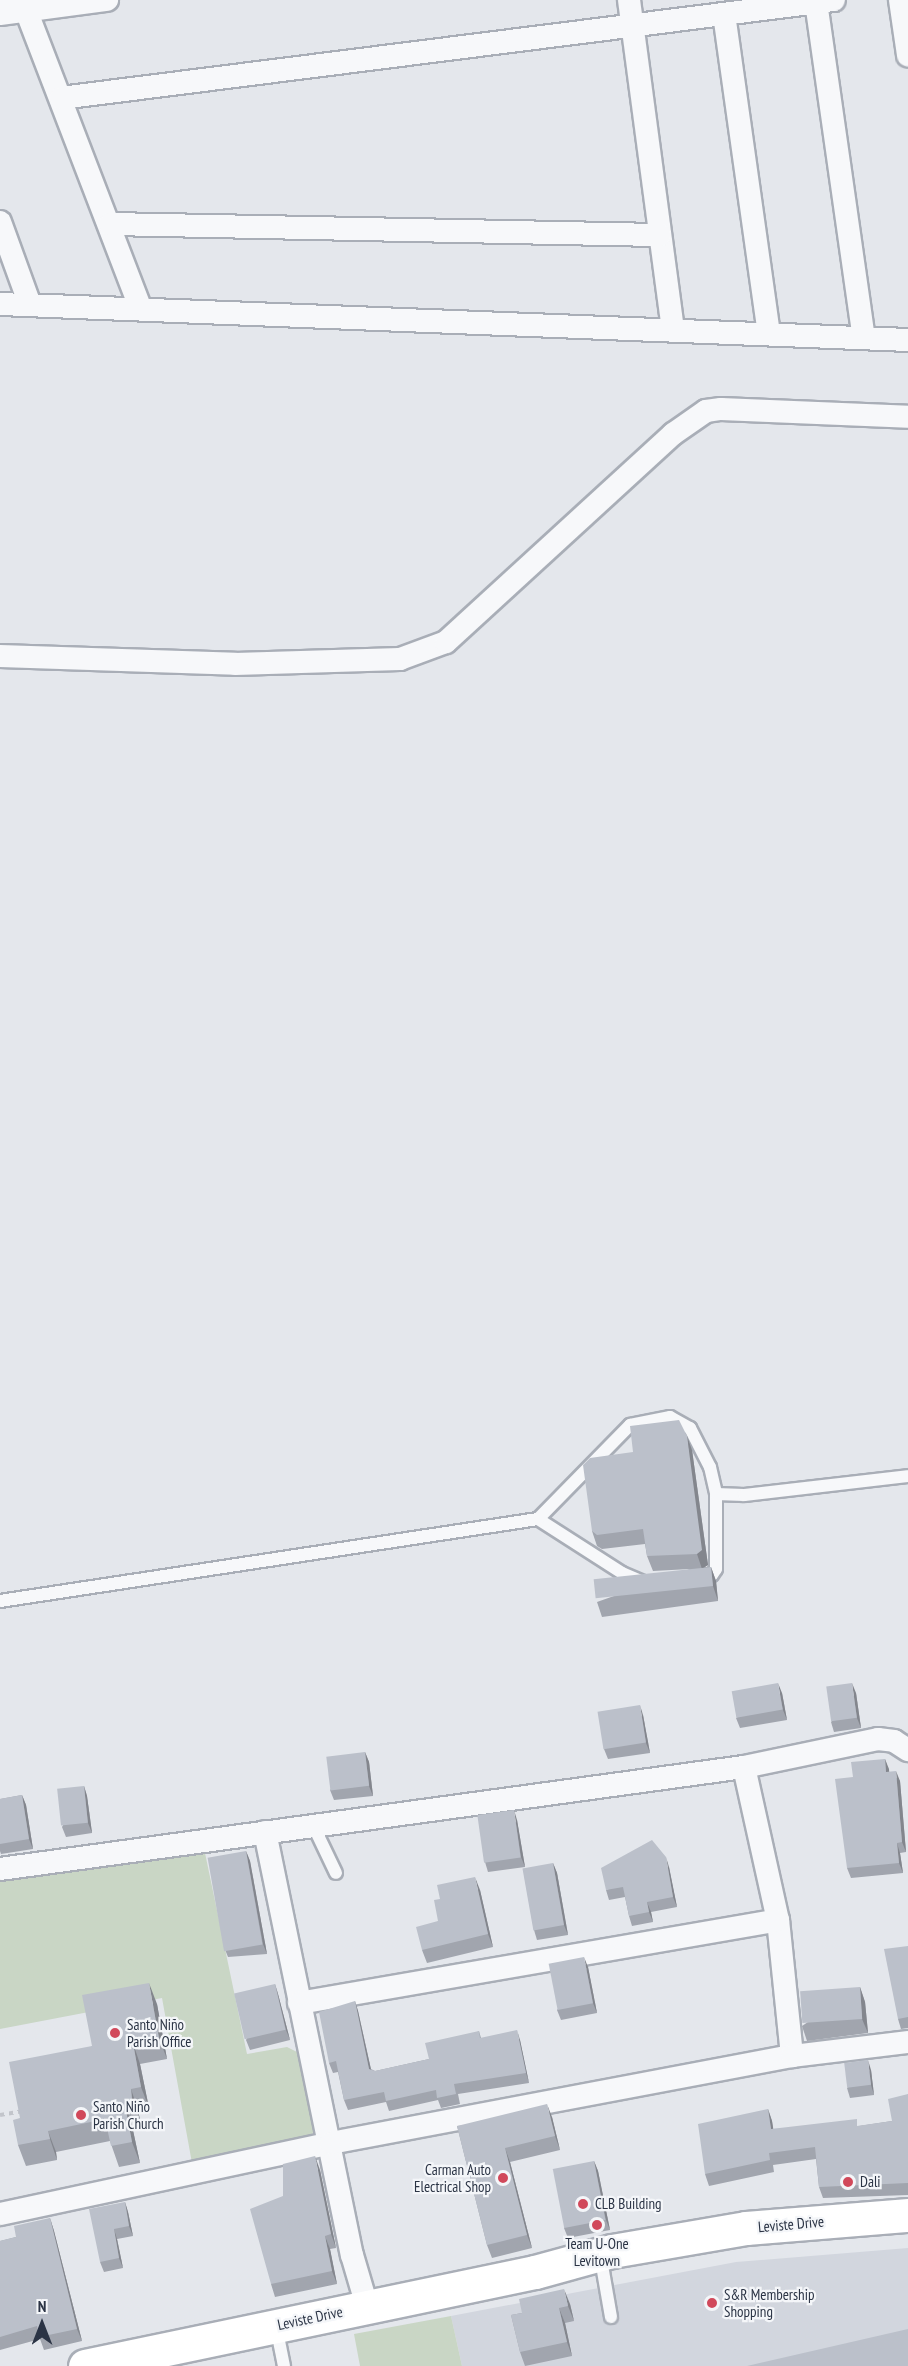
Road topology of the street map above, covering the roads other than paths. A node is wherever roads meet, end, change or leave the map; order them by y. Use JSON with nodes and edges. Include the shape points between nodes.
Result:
{"nodes":[{"id":1,"x":107,"y":0,"type":"edge"},
{"id":2,"x":629,"y":0,"type":"edge"},
{"id":3,"x":900,"y":0,"type":"edge"},
{"id":4,"x":825,"y":1,"type":"edge"},
{"id":5,"x":22,"y":3,"type":"edge"},
{"id":6,"x":0,"y":14,"type":"edge"},
{"id":7,"x":724,"y":14,"type":"junction"},
{"id":8,"x":633,"y":26,"type":"junction"},
{"id":9,"x":908,"y":55,"type":"edge"},
{"id":10,"x":61,"y":98,"type":"junction"},
{"id":11,"x":0,"y":222,"type":"edge"},
{"id":12,"x":110,"y":224,"type":"junction"},
{"id":13,"x":660,"y":234,"type":"junction"},
{"id":14,"x":0,"y":304,"type":"edge"},
{"id":15,"x":30,"y":305,"type":"junction"},
{"id":16,"x":141,"y":309,"type":"junction"},
{"id":17,"x":673,"y":330,"type":"junction"},
{"id":18,"x":768,"y":334,"type":"junction"},
{"id":19,"x":864,"y":338,"type":"junction"},
{"id":20,"x":908,"y":340,"type":"edge"},
{"id":21,"x":908,"y":417,"type":"edge"},
{"id":22,"x":0,"y":656,"type":"edge"},
{"id":23,"x":908,"y":1476,"type":"edge"},
{"id":24,"x":716,"y":1494,"type":"junction"},
{"id":25,"x":538,"y":1519,"type":"junction"},
{"id":26,"x":685,"y":1579,"type":"edge"},
{"id":27,"x":655,"y":1582,"type":"edge"},
{"id":28,"x":0,"y":1601,"type":"edge"},
{"id":29,"x":908,"y":1750,"type":"edge"},
{"id":30,"x":744,"y":1767,"type":"junction"},
{"id":31,"x":313,"y":1825,"type":"junction"},
{"id":32,"x":265,"y":1832,"type":"junction"},
{"id":33,"x":0,"y":1869,"type":"edge"},
{"id":34,"x":336,"y":1874,"type":"dead end"},
{"id":35,"x":778,"y":1920,"type":"junction"},
{"id":36,"x":299,"y":2002,"type":"junction"},
{"id":37,"x":908,"y":2042,"type":"edge"},
{"id":38,"x":792,"y":2056,"type":"junction"},
{"id":39,"x":331,"y":2143,"type":"junction"},
{"id":40,"x":0,"y":2214,"type":"edge"},
{"id":41,"x":908,"y":2216,"type":"edge"},
{"id":42,"x":908,"y":2229,"type":"edge"},
{"id":43,"x":601,"y":2259,"type":"junction"},
{"id":44,"x":367,"y":2306,"type":"junction"},
{"id":45,"x":611,"y":2317,"type":"dead end"},
{"id":46,"x":276,"y":2325,"type":"junction"},
{"id":47,"x":85,"y":2366,"type":"edge"},
{"id":48,"x":284,"y":2366,"type":"edge"}],
"edges":[{"from":1,"to":5,"type":"street"},
{"from":2,"to":8,"type":"street"},
{"from":3,"to":9,"type":"street"},
{"from":4,"to":7,"type":"street"},
{"from":4,"to":19,"type":"street"},
{"from":5,"to":6,"type":"street"},
{"from":5,"to":10,"type":"street"},
{"from":7,"to":8,"type":"street"},
{"from":7,"to":18,"type":"street"},
{"from":8,"to":10,"type":"street"},
{"from":8,"to":13,"type":"street"},
{"from":10,"to":12,"type":"street"},
{"from":11,"to":15,"type":"street"},
{"from":12,"to":13,"type":"street"},
{"from":12,"to":16,"type":"street"},
{"from":13,"to":17,"type":"street"},
{"from":14,"to":15,"type":"street"},
{"from":15,"to":16,"type":"street"},
{"from":16,"to":17,"type":"street"},
{"from":17,"to":18,"type":"street"},
{"from":18,"to":19,"type":"street"},
{"from":19,"to":20,"type":"street"},
{"from":21,"to":22,"type":"street","via":[[706,411],[673,434],[446,642],[400,659],[235,664]]},
{"from":23,"to":24,"type":"lane"},
{"from":24,"to":25,"type":"lane","via":[[710,1467],[690,1428],[680,1419],[670,1417],[630,1425]]},
{"from":24,"to":26,"type":"lane","via":[[716,1569],[705,1577]]},
{"from":25,"to":27,"type":"lane","via":[[622,1574],[645,1583]]},
{"from":25,"to":28,"type":"lane"},
{"from":29,"to":30,"type":"street","via":[[894,1741],[878,1739]]},
{"from":30,"to":31,"type":"street"},
{"from":30,"to":35,"type":"street"},
{"from":31,"to":32,"type":"street"},
{"from":31,"to":34,"type":"lane"},
{"from":32,"to":33,"type":"street"},
{"from":32,"to":36,"type":"street"},
{"from":35,"to":36,"type":"street"},
{"from":35,"to":38,"type":"street"},
{"from":36,"to":39,"type":"street"},
{"from":37,"to":38,"type":"street"},
{"from":38,"to":39,"type":"street"},
{"from":39,"to":40,"type":"street"},
{"from":39,"to":44,"type":"street","via":[[352,2255]]},
{"from":41,"to":43,"type":"main road","name":"Leviste Drive","via":[[757,2227]]},
{"from":42,"to":43,"type":"main road","name":"Leviste Drive","via":[[755,2240]]},
{"from":43,"to":44,"type":"main road","name":"Leviste Drive"},
{"from":43,"to":45,"type":"lane"},
{"from":44,"to":46,"type":"main road","name":"Leviste Drive"},
{"from":46,"to":47,"type":"main road","name":"Leviste Drive"},
{"from":46,"to":48,"type":"lane"}]}
